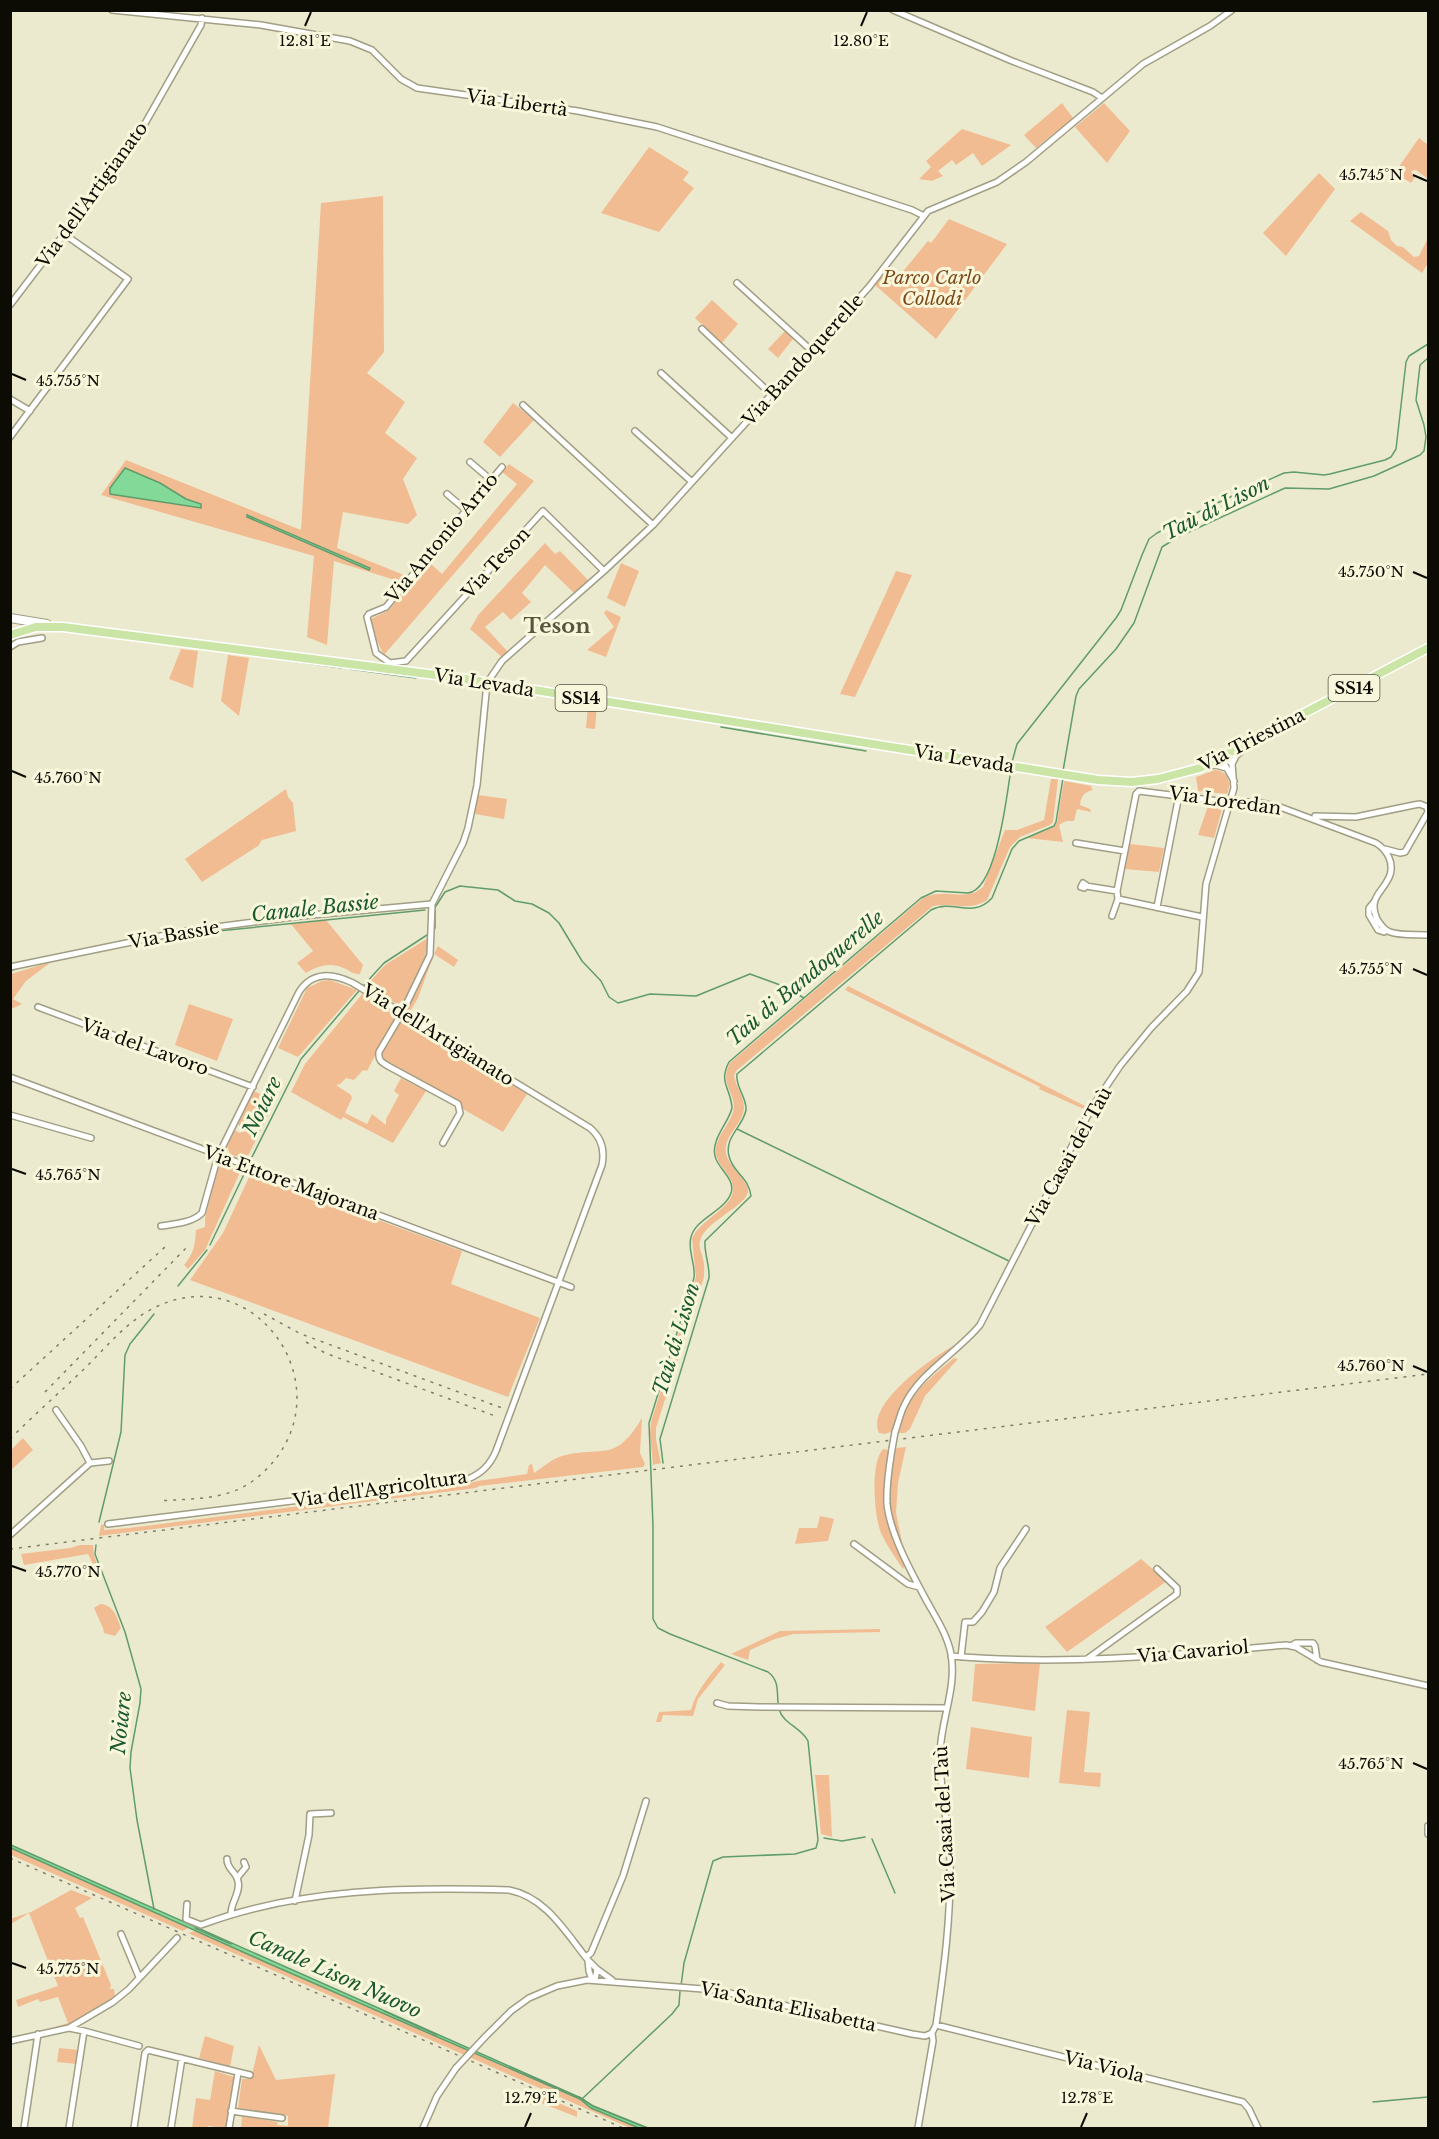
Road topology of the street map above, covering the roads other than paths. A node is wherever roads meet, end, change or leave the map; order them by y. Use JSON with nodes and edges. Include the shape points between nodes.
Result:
{"nodes":[{"id":1,"x":112,"y":10,"type":"edge"},
{"id":2,"x":893,"y":10,"type":"edge"},
{"id":3,"x":1232,"y":10,"type":"edge"},
{"id":4,"x":202,"y":18,"type":"junction"},
{"id":5,"x":1102,"y":98,"type":"junction"},
{"id":6,"x":924,"y":216,"type":"junction"},
{"id":7,"x":64,"y":234,"type":"junction"},
{"id":8,"x":737,"y":283,"type":"dead end"},
{"id":9,"x":10,"y":305,"type":"edge"},
{"id":10,"x":702,"y":329,"type":"dead end"},
{"id":11,"x":812,"y":351,"type":"junction"},
{"id":12,"x":661,"y":373,"type":"dead end"},
{"id":13,"x":772,"y":395,"type":"junction"},
{"id":14,"x":10,"y":399,"type":"edge"},
{"id":15,"x":523,"y":405,"type":"dead end"},
{"id":16,"x":30,"y":411,"type":"junction"},
{"id":17,"x":635,"y":431,"type":"dead end"},
{"id":18,"x":10,"y":438,"type":"edge"},
{"id":19,"x":732,"y":438,"type":"junction"},
{"id":20,"x":470,"y":462,"type":"dead end"},
{"id":21,"x":502,"y":467,"type":"dead end"},
{"id":22,"x":491,"y":480,"type":"junction"},
{"id":23,"x":692,"y":482,"type":"junction"},
{"id":24,"x":447,"y":494,"type":"dead end"},
{"id":25,"x":466,"y":510,"type":"junction"},
{"id":26,"x":653,"y":525,"type":"junction"},
{"id":27,"x":604,"y":572,"type":"junction"},
{"id":28,"x":10,"y":618,"type":"edge"},
{"id":29,"x":63,"y":627,"type":"junction"},
{"id":30,"x":10,"y":635,"type":"edge"},
{"id":31,"x":42,"y":638,"type":"dead end"},
{"id":32,"x":10,"y":647,"type":"edge"},
{"id":33,"x":1428,"y":648,"type":"edge"},
{"id":34,"x":389,"y":666,"type":"junction"},
{"id":35,"x":487,"y":683,"type":"junction"},
{"id":36,"x":1254,"y":740,"type":"junction"},
{"id":37,"x":1224,"y":755,"type":"junction"},
{"id":38,"x":1232,"y":764,"type":"junction"},
{"id":39,"x":1200,"y":768,"type":"junction"},
{"id":40,"x":1226,"y":768,"type":"junction"},
{"id":41,"x":1098,"y":780,"type":"joint"},
{"id":42,"x":1234,"y":782,"type":"junction"},
{"id":43,"x":1179,"y":795,"type":"junction"},
{"id":44,"x":1231,"y":801,"type":"junction"},
{"id":45,"x":1307,"y":816,"type":"junction"},
{"id":46,"x":1076,"y":843,"type":"dead end"},
{"id":47,"x":1385,"y":849,"type":"junction"},
{"id":48,"x":1125,"y":851,"type":"junction"},
{"id":49,"x":1086,"y":886,"type":"dead end"},
{"id":50,"x":1117,"y":891,"type":"junction"},
{"id":51,"x":1118,"y":899,"type":"junction"},
{"id":52,"x":432,"y":904,"type":"junction"},
{"id":53,"x":1157,"y":907,"type":"junction"},
{"id":54,"x":1112,"y":916,"type":"dead end"},
{"id":55,"x":1202,"y":916,"type":"junction"},
{"id":56,"x":1428,"y":935,"type":"edge"},
{"id":57,"x":10,"y":967,"type":"edge"},
{"id":58,"x":38,"y":1007,"type":"dead end"},
{"id":59,"x":402,"y":1013,"type":"junction"},
{"id":60,"x":11,"y":1079,"type":"edge"},
{"id":61,"x":253,"y":1087,"type":"junction"},
{"id":62,"x":10,"y":1115,"type":"edge"},
{"id":63,"x":91,"y":1138,"type":"dead end"},
{"id":64,"x":443,"y":1143,"type":"dead end"},
{"id":65,"x":218,"y":1156,"type":"junction"},
{"id":66,"x":161,"y":1226,"type":"dead end"},
{"id":67,"x":558,"y":1282,"type":"junction"},
{"id":68,"x":572,"y":1287,"type":"dead end"},
{"id":69,"x":56,"y":1410,"type":"dead end"},
{"id":70,"x":109,"y":1461,"type":"dead end"},
{"id":71,"x":90,"y":1463,"type":"junction"},
{"id":72,"x":108,"y":1524,"type":"dead end"},
{"id":73,"x":1026,"y":1529,"type":"dead end"},
{"id":74,"x":10,"y":1535,"type":"edge"},
{"id":75,"x":854,"y":1544,"type":"dead end"},
{"id":76,"x":1157,"y":1569,"type":"dead end"},
{"id":77,"x":920,"y":1587,"type":"junction"},
{"id":78,"x":1292,"y":1646,"type":"junction"},
{"id":79,"x":951,"y":1656,"type":"junction"},
{"id":80,"x":961,"y":1657,"type":"junction"},
{"id":81,"x":1087,"y":1659,"type":"junction"},
{"id":82,"x":1317,"y":1660,"type":"junction"},
{"id":83,"x":1428,"y":1686,"type":"edge"},
{"id":84,"x":717,"y":1703,"type":"dead end"},
{"id":85,"x":947,"y":1707,"type":"junction"},
{"id":86,"x":646,"y":1801,"type":"dead end"},
{"id":87,"x":331,"y":1814,"type":"dead end"},
{"id":88,"x":1428,"y":1826,"type":"edge"},
{"id":89,"x":1428,"y":1834,"type":"edge"},
{"id":90,"x":227,"y":1859,"type":"dead end"},
{"id":91,"x":244,"y":1862,"type":"dead end"},
{"id":92,"x":237,"y":1878,"type":"junction"},
{"id":93,"x":295,"y":1901,"type":"junction"},
{"id":94,"x":187,"y":1904,"type":"dead end"},
{"id":95,"x":231,"y":1915,"type":"junction"},
{"id":96,"x":121,"y":1934,"type":"dead end"},
{"id":97,"x":177,"y":1938,"type":"dead end"},
{"id":98,"x":587,"y":1959,"type":"junction"},
{"id":99,"x":597,"y":1969,"type":"junction"},
{"id":100,"x":589,"y":1971,"type":"junction"},
{"id":101,"x":139,"y":1977,"type":"junction"},
{"id":102,"x":581,"y":1980,"type":"junction"},
{"id":103,"x":593,"y":1980,"type":"junction"},
{"id":104,"x":614,"y":1981,"type":"junction"},
{"id":105,"x":936,"y":2025,"type":"junction"},
{"id":106,"x":69,"y":2028,"type":"junction"},
{"id":107,"x":84,"y":2031,"type":"junction"},
{"id":108,"x":932,"y":2033,"type":"junction"},
{"id":109,"x":38,"y":2034,"type":"junction"},
{"id":110,"x":10,"y":2041,"type":"edge"},
{"id":111,"x":139,"y":2046,"type":"dead end"},
{"id":112,"x":182,"y":2058,"type":"junction"},
{"id":113,"x":238,"y":2073,"type":"junction"},
{"id":114,"x":250,"y":2075,"type":"dead end"},
{"id":115,"x":231,"y":2111,"type":"junction"},
{"id":116,"x":282,"y":2118,"type":"dead end"},
{"id":117,"x":24,"y":2128,"type":"edge"},
{"id":118,"x":69,"y":2128,"type":"edge"},
{"id":119,"x":134,"y":2128,"type":"edge"},
{"id":120,"x":171,"y":2128,"type":"edge"},
{"id":121,"x":229,"y":2128,"type":"edge"},
{"id":122,"x":423,"y":2128,"type":"edge"},
{"id":123,"x":918,"y":2128,"type":"edge"},
{"id":124,"x":1258,"y":2128,"type":"edge"}],
"edges":[{"from":1,"to":4,"type":"street","name":"Via Libertà"},
{"from":2,"to":5,"type":"street"},
{"from":3,"to":5,"type":"street","name":"Via Bandoquerelle","via":[[1156,55]]},
{"from":4,"to":6,"type":"street","name":"Via Libertà","via":[[350,41],[372,50],[401,79],[417,88],[578,111],[657,127]]},
{"from":4,"to":7,"type":"street","name":"Via dell'Artigianato","via":[[135,141]]},
{"from":5,"to":6,"type":"street","name":"Via Bandoquerelle","via":[[997,182]]},
{"from":6,"to":11,"type":"street","name":"Via Bandoquerelle","via":[[869,287]]},
{"from":7,"to":9,"type":"street","name":"Via dell'Artigianato"},
{"from":7,"to":16,"type":"street","via":[[128,279]]},
{"from":8,"to":11,"type":"street"},
{"from":10,"to":13,"type":"street"},
{"from":11,"to":13,"type":"street","name":"Via Bandoquerelle"},
{"from":12,"to":19,"type":"street"},
{"from":13,"to":19,"type":"street","name":"Via Bandoquerelle"},
{"from":14,"to":16,"type":"street"},
{"from":15,"to":26,"type":"street"},
{"from":16,"to":18,"type":"street"},
{"from":17,"to":23,"type":"street"},
{"from":19,"to":23,"type":"street","name":"Via Bandoquerelle"},
{"from":20,"to":22,"type":"street"},
{"from":21,"to":22,"type":"street","name":"Via Antonio Arrio"},
{"from":22,"to":25,"type":"street","name":"Via Antonio Arrio"},
{"from":23,"to":26,"type":"street","name":"Via Bandoquerelle"},
{"from":24,"to":25,"type":"street"},
{"from":25,"to":34,"type":"street","name":"Via Antonio Arrio","via":[[386,607],[367,617],[376,653]]},
{"from":26,"to":27,"type":"street","name":"Via Bandoquerelle"},
{"from":27,"to":34,"type":"street","name":"Via Teson","via":[[543,511],[406,661]]},
{"from":27,"to":35,"type":"street","name":"Via Bandoquerelle","via":[[502,661]]},
{"from":28,"to":29,"type":"main road","name":"Via Levada"},
{"from":29,"to":30,"type":"main road","number":"SS14","via":[[36,627]]},
{"from":29,"to":34,"type":"main road","name":"Via Levada","number":"SS14"},
{"from":31,"to":32,"type":"street"},
{"from":33,"to":36,"type":"main road","name":"Via Triestina","number":"SS14"},
{"from":34,"to":35,"type":"main road","name":"Via Levada","number":"SS14"},
{"from":35,"to":41,"type":"main road","name":"Via Levada","number":"SS14"},
{"from":35,"to":52,"type":"street","via":[[472,813],[463,843]]},
{"from":36,"to":37,"type":"main road","name":"Via Triestina","number":"SS14"},
{"from":36,"to":38,"type":"street"},
{"from":37,"to":38,"type":"street"},
{"from":37,"to":39,"type":"main road","name":"Via Triestina","number":"SS14"},
{"from":37,"to":40,"type":"street"},
{"from":38,"to":42,"type":"street","name":"Via Casai del Taù"},
{"from":39,"to":40,"type":"street"},
{"from":39,"to":41,"type":"main road","name":"Via Triestina","number":"SS14","via":[[1158,779]]},
{"from":40,"to":42,"type":"street"},
{"from":42,"to":44,"type":"street","name":"Via Casai del Taù"},
{"from":43,"to":44,"type":"street","name":"Via Loredan"},
{"from":43,"to":48,"type":"street","name":"Via Loredan","via":[[1141,790],[1136,794]]},
{"from":43,"to":53,"type":"street"},
{"from":44,"to":45,"type":"street","name":"Via Loredan","via":[[1257,802]]},
{"from":44,"to":55,"type":"street","name":"Via Casai del Taù","via":[[1206,884]]},
{"from":45,"to":47,"type":"street","name":"Via Loredan"},
{"from":45,"to":47,"type":"street","via":[[1356,817],[1420,804],[1427,807],[1428,812],[1405,852]]},
{"from":46,"to":48,"type":"street"},
{"from":47,"to":56,"type":"street","via":[[1390,875],[1376,896],[1376,915],[1391,933]]},
{"from":48,"to":50,"type":"street"},
{"from":49,"to":50,"type":"street"},
{"from":50,"to":51,"type":"street"},
{"from":51,"to":53,"type":"street"},
{"from":51,"to":54,"type":"street"},
{"from":52,"to":57,"type":"street","name":"Via Bassie","via":[[185,931]]},
{"from":52,"to":59,"type":"street","via":[[430,956]]},
{"from":53,"to":55,"type":"street"},
{"from":55,"to":77,"type":"street","name":"Via Casai del Taù","bridge":true,"via":[[1199,972],[1192,985],[1151,1028],[1101,1094],[980,1325],[916,1387],[904,1405],[887,1477],[887,1506],[896,1538]]},
{"from":58,"to":61,"type":"street","name":"Via del Lavoro"},
{"from":59,"to":61,"type":"street","name":"Via dell'Artigianato","via":[[344,978],[319,976],[299,992]]},
{"from":59,"to":64,"type":"street","via":[[379,1057],[381,1062],[458,1104],[460,1113]]},
{"from":59,"to":67,"type":"street","name":"Via dell'Artigianato","via":[[590,1128],[600,1140],[602,1165]]},
{"from":60,"to":65,"type":"street","name":"Via Ettore Majorana"},
{"from":61,"to":65,"type":"street","name":"Via dell'Artigianato"},
{"from":62,"to":63,"type":"street"},
{"from":65,"to":66,"type":"street","name":"Via dell'Artigianato","via":[[202,1213]]},
{"from":65,"to":67,"type":"street","name":"Via Ettore Majorana"},
{"from":67,"to":68,"type":"street","name":"Via Ettore Majorana"},
{"from":67,"to":72,"type":"street","name":"Via dell'Agricoltura","via":[[496,1451],[478,1474],[468,1479]]},
{"from":69,"to":71,"type":"street"},
{"from":70,"to":71,"type":"street"},
{"from":71,"to":74,"type":"street"},
{"from":73,"to":80,"type":"street","via":[[1000,1568],[994,1592],[982,1612],[974,1622],[965,1622]]},
{"from":75,"to":77,"type":"street","via":[[908,1584]]},
{"from":76,"to":81,"type":"street","via":[[1177,1588],[1178,1594]]},
{"from":77,"to":79,"type":"street","name":"Via Casai del Taù","via":[[944,1632]]},
{"from":78,"to":81,"type":"street","name":"Via Cavariol"},
{"from":78,"to":82,"type":"street"},
{"from":78,"to":82,"type":"street","name":"Via Cavariol","via":[[1313,1643]]},
{"from":79,"to":80,"type":"street","name":"Via Cavariol"},
{"from":79,"to":85,"type":"street","name":"Via Casai del Taù","via":[[953,1678]]},
{"from":80,"to":81,"type":"street","name":"Via Cavariol"},
{"from":82,"to":83,"type":"street"},
{"from":84,"to":85,"type":"street","via":[[759,1707]]},
{"from":85,"to":105,"type":"street","name":"Via Casai del Taù","via":[[940,1762],[950,1861],[948,1937]]},
{"from":86,"to":98,"type":"street","via":[[623,1876]]},
{"from":87,"to":93,"type":"street","via":[[310,1814]]},
{"from":88,"to":89,"type":"street"},
{"from":90,"to":92,"type":"street","via":[[228,1868]]},
{"from":91,"to":92,"type":"street","via":[[246,1867]]},
{"from":92,"to":95,"type":"street"},
{"from":93,"to":95,"type":"street"},
{"from":93,"to":98,"type":"street","via":[[338,1893],[515,1891],[539,1902]]},
{"from":94,"to":95,"type":"street","via":[[186,1919],[201,1925]]},
{"from":96,"to":101,"type":"street"},
{"from":97,"to":101,"type":"street"},
{"from":98,"to":99,"type":"street"},
{"from":98,"to":100,"type":"street"},
{"from":99,"to":103,"type":"street"},
{"from":99,"to":104,"type":"street"},
{"from":100,"to":102,"type":"street"},
{"from":100,"to":103,"type":"street"},
{"from":101,"to":106,"type":"street","via":[[113,2002]]},
{"from":102,"to":103,"type":"street","name":"Via Santa Elisabetta"},
{"from":102,"to":122,"type":"street","name":"Via Santa Elisabetta","bridge":true,"via":[[529,1998],[511,2011],[456,2068],[437,2096]]},
{"from":103,"to":104,"type":"street","name":"Via Santa Elisabetta"},
{"from":104,"to":108,"type":"street","name":"Via Santa Elisabetta","via":[[734,1994],[922,2036]]},
{"from":105,"to":108,"type":"street","name":"Via Casai del Taù"},
{"from":105,"to":124,"type":"street","name":"Via Viola","via":[[1244,2102]]},
{"from":106,"to":107,"type":"street"},
{"from":106,"to":109,"type":"street"},
{"from":107,"to":111,"type":"street"},
{"from":107,"to":118,"type":"street"},
{"from":108,"to":123,"type":"street"},
{"from":109,"to":110,"type":"street"},
{"from":109,"to":117,"type":"street"},
{"from":112,"to":113,"type":"street"},
{"from":112,"to":119,"type":"street","via":[[148,2050],[145,2053]]},
{"from":112,"to":120,"type":"street"},
{"from":113,"to":114,"type":"street"},
{"from":113,"to":115,"type":"street"},
{"from":115,"to":116,"type":"street"},
{"from":115,"to":121,"type":"street"}]}
